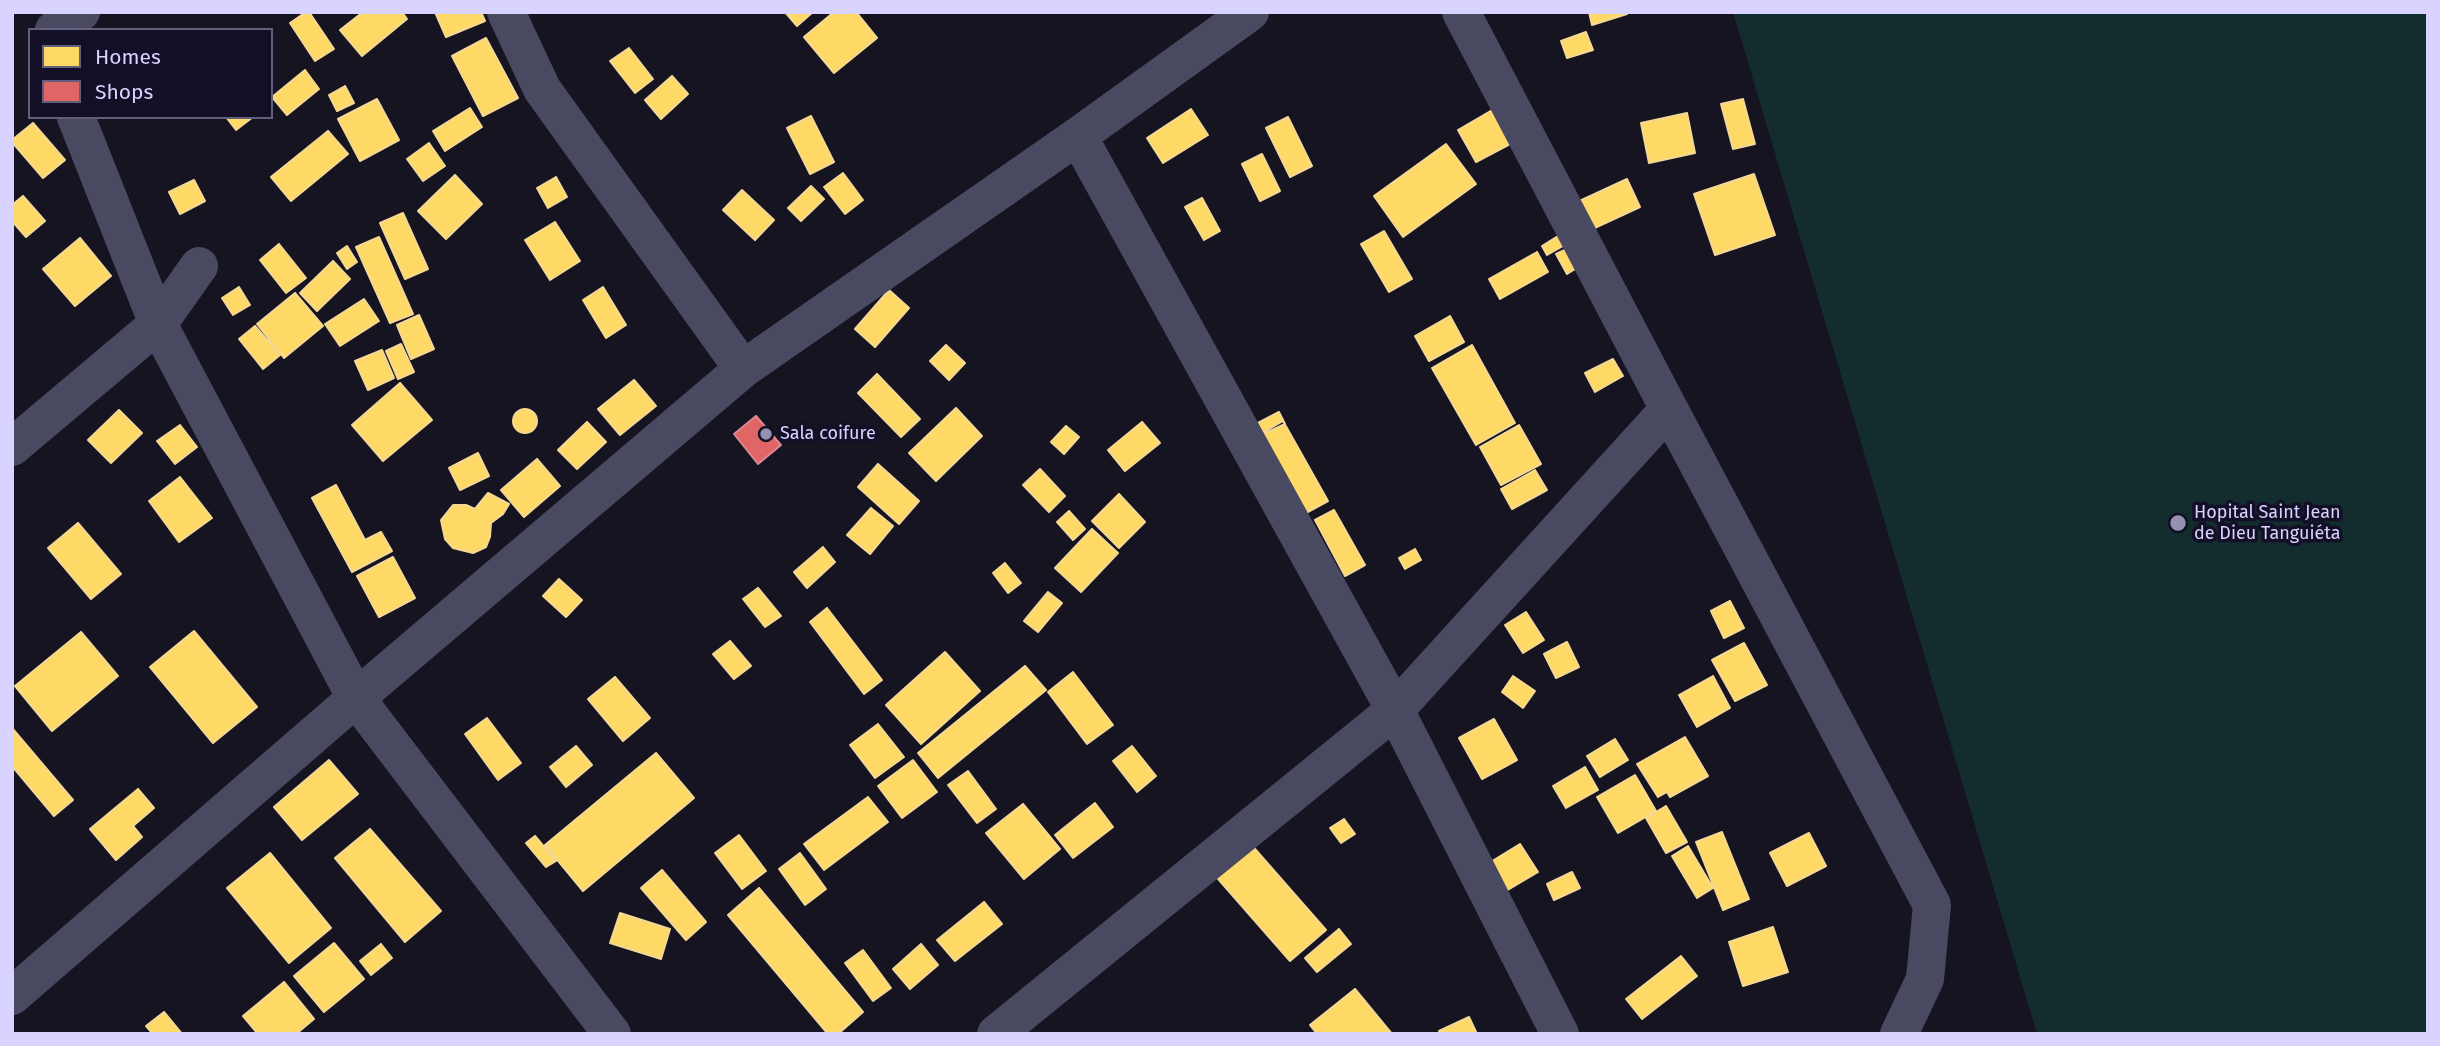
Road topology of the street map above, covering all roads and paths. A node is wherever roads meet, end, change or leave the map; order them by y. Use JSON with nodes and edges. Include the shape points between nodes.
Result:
{"nodes":[{"id":1,"x":31,"y":12,"type":"edge"},
{"id":2,"x":80,"y":12,"type":"edge"},
{"id":3,"x":506,"y":12,"type":"edge"},
{"id":4,"x":1250,"y":12,"type":"edge"},
{"id":5,"x":1461,"y":12,"type":"edge"},
{"id":6,"x":39,"y":28,"type":"edge"},
{"id":7,"x":57,"y":28,"type":"edge"},
{"id":8,"x":77,"y":119,"type":"edge"},
{"id":9,"x":1078,"y":136,"type":"junction"},
{"id":10,"x":199,"y":266,"type":"dead end"},
{"id":11,"x":158,"y":324,"type":"junction"},
{"id":12,"x":743,"y":369,"type":"junction"},
{"id":13,"x":1669,"y":410,"type":"junction"},
{"id":14,"x":12,"y":447,"type":"edge"},
{"id":15,"x":356,"y":698,"type":"junction"},
{"id":16,"x":1395,"y":710,"type":"junction"},
{"id":17,"x":12,"y":996,"type":"edge"},
{"id":18,"x":612,"y":1034,"type":"edge"},
{"id":19,"x":996,"y":1034,"type":"edge"},
{"id":20,"x":1560,"y":1034,"type":"edge"},
{"id":21,"x":1899,"y":1034,"type":"edge"}],
"edges":[{"from":1,"to":6,"type":"street"},
{"from":2,"to":7,"type":"street"},
{"from":3,"to":12,"type":"street","via":[[542,89]]},
{"from":4,"to":9,"type":"street"},
{"from":5,"to":13,"type":"street"},
{"from":8,"to":11,"type":"street"},
{"from":9,"to":12,"type":"street"},
{"from":9,"to":16,"type":"street"},
{"from":10,"to":11,"type":"street"},
{"from":11,"to":14,"type":"street"},
{"from":11,"to":15,"type":"street"},
{"from":12,"to":15,"type":"street"},
{"from":13,"to":16,"type":"street"},
{"from":13,"to":21,"type":"street","via":[[1932,905],[1925,979]]},
{"from":15,"to":17,"type":"street"},
{"from":15,"to":18,"type":"street"},
{"from":16,"to":19,"type":"street"},
{"from":16,"to":20,"type":"street"}]}
